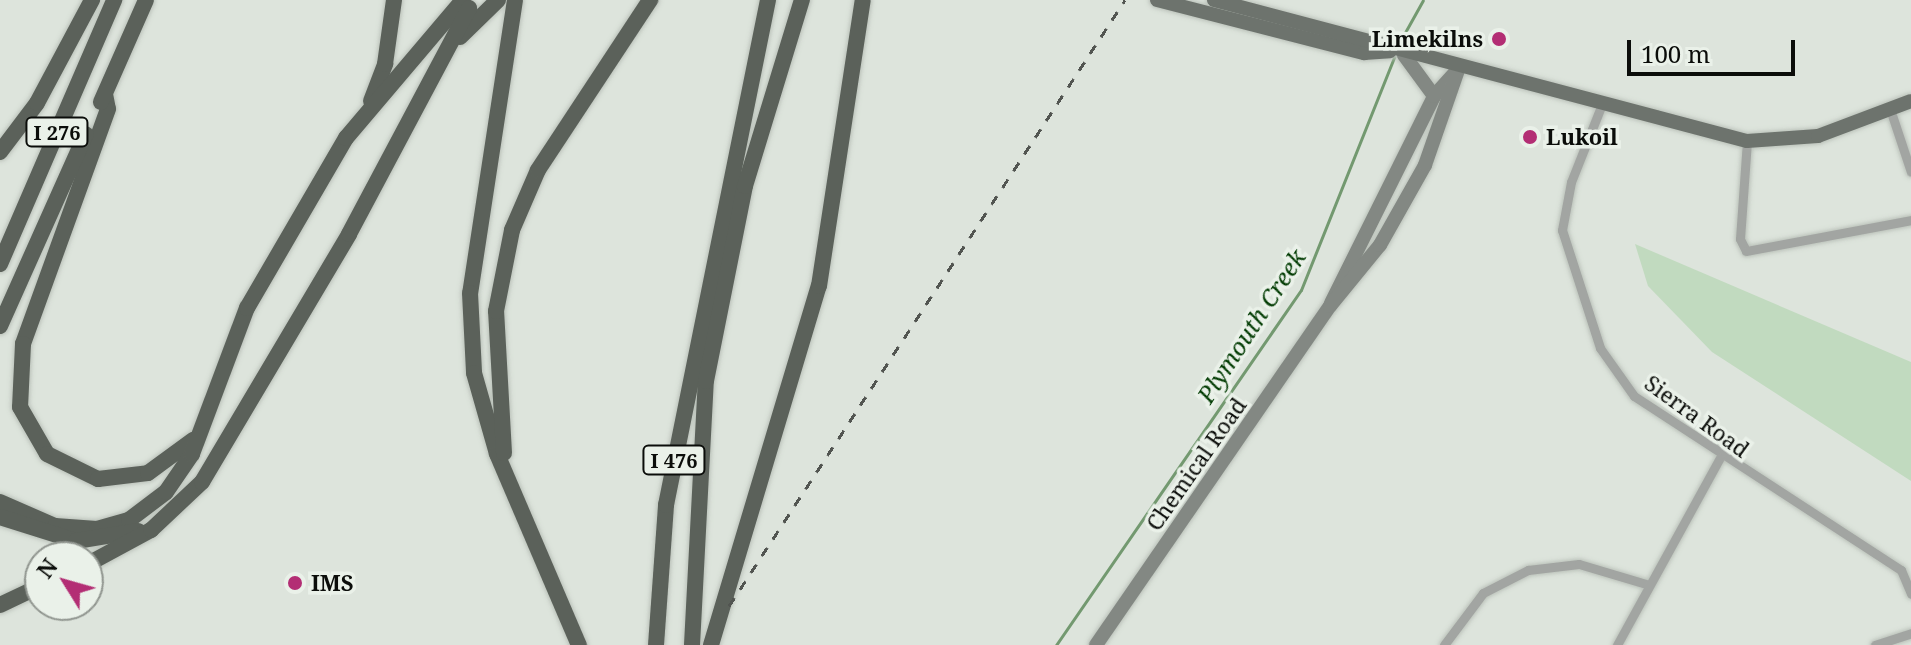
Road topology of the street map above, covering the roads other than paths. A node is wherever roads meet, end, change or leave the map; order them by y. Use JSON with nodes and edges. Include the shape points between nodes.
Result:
{"nodes":[{"id":1,"x":92,"y":0,"type":"edge"},
{"id":2,"x":114,"y":0,"type":"edge"},
{"id":3,"x":146,"y":0,"type":"edge"},
{"id":4,"x":394,"y":0,"type":"edge"},
{"id":5,"x":463,"y":0,"type":"edge"},
{"id":6,"x":473,"y":0,"type":"edge"},
{"id":7,"x":498,"y":0,"type":"edge"},
{"id":8,"x":515,"y":0,"type":"edge"},
{"id":9,"x":650,"y":0,"type":"edge"},
{"id":10,"x":768,"y":0,"type":"edge"},
{"id":11,"x":802,"y":0,"type":"edge"},
{"id":12,"x":863,"y":0,"type":"edge"},
{"id":13,"x":1157,"y":0,"type":"edge"},
{"id":14,"x":1214,"y":0,"type":"edge"},
{"id":15,"x":1397,"y":53,"type":"junction"},
{"id":16,"x":1458,"y":70,"type":"junction"},
{"id":17,"x":105,"y":94,"type":"junction"},
{"id":18,"x":422,"y":95,"type":"junction"},
{"id":19,"x":1434,"y":96,"type":"junction"},
{"id":20,"x":1911,"y":101,"type":"edge"},
{"id":21,"x":1602,"y":104,"type":"junction"},
{"id":22,"x":1890,"y":109,"type":"junction"},
{"id":23,"x":367,"y":110,"type":"junction"},
{"id":24,"x":1747,"y":141,"type":"junction"},
{"id":25,"x":0,"y":152,"type":"edge"},
{"id":26,"x":1911,"y":172,"type":"edge"},
{"id":27,"x":1911,"y":220,"type":"edge"},
{"id":28,"x":0,"y":264,"type":"edge"},
{"id":29,"x":1330,"y":306,"type":"junction"},
{"id":30,"x":0,"y":326,"type":"edge"},
{"id":31,"x":207,"y":413,"type":"junction"},
{"id":32,"x":1720,"y":458,"type":"junction"},
{"id":33,"x":517,"y":497,"type":"junction"},
{"id":34,"x":0,"y":502,"type":"edge"},
{"id":35,"x":172,"y":515,"type":"junction"},
{"id":36,"x":0,"y":517,"type":"edge"},
{"id":37,"x":104,"y":555,"type":"edge"},
{"id":38,"x":1646,"y":584,"type":"junction"},
{"id":39,"x":24,"y":594,"type":"edge"},
{"id":40,"x":1911,"y":594,"type":"edge"},
{"id":41,"x":0,"y":605,"type":"edge"},
{"id":42,"x":1911,"y":633,"type":"edge"},
{"id":43,"x":579,"y":645,"type":"edge"},
{"id":44,"x":656,"y":645,"type":"edge"},
{"id":45,"x":692,"y":645,"type":"edge"},
{"id":46,"x":711,"y":645,"type":"edge"},
{"id":47,"x":1096,"y":645,"type":"edge"},
{"id":48,"x":1444,"y":645,"type":"edge"},
{"id":49,"x":1617,"y":645,"type":"edge"},
{"id":50,"x":1875,"y":645,"type":"edge"}],
"edges":[{"from":1,"to":25,"type":"highway","via":[[37,103]]},
{"from":2,"to":28,"type":"highway","number":"I 276"},
{"from":3,"to":17,"type":"highway","number":"I 276"},
{"from":4,"to":23,"type":"highway","via":[[385,64]]},
{"from":5,"to":23,"type":"highway"},
{"from":6,"to":18,"type":"highway"},
{"from":7,"to":18,"type":"highway","via":[[460,37]]},
{"from":8,"to":33,"type":"highway","via":[[470,293],[482,411]]},
{"from":9,"to":33,"type":"highway","via":[[554,144],[512,230],[496,311],[495,367]]},
{"from":10,"to":44,"type":"highway","number":"I 476","via":[[707,276],[666,505]]},
{"from":11,"to":45,"type":"highway","number":"I 476","via":[[723,284],[699,429]]},
{"from":12,"to":46,"type":"highway","via":[[819,286]]},
{"from":13,"to":15,"type":"main road","via":[[1364,53]]},
{"from":14,"to":15,"type":"main road"},
{"from":15,"to":16,"type":"main road"},
{"from":15,"to":19,"type":"main road"},
{"from":16,"to":19,"type":"main road","name":"Chemical Road"},
{"from":16,"to":21,"type":"main road"},
{"from":16,"to":29,"type":"main road","name":"Chemical Road","via":[[1413,188],[1354,283]]},
{"from":17,"to":30,"type":"highway","number":"I 276"},
{"from":17,"to":31,"type":"highway","via":[[108,109],[23,344],[20,407],[55,461],[109,480],[170,463]]},
{"from":18,"to":35,"type":"highway","via":[[275,361],[202,482]]},
{"from":19,"to":29,"type":"main road","name":"Chemical Road"},
{"from":20,"to":22,"type":"main road"},
{"from":21,"to":24,"type":"main road"},
{"from":21,"to":32,"type":"street","name":"Sierra Road","via":[[1571,182],[1562,230],[1580,292],[1600,348],[1634,396]]},
{"from":22,"to":24,"type":"main road","via":[[1792,142]]},
{"from":22,"to":26,"type":"street"},
{"from":23,"to":31,"type":"highway","via":[[247,308]]},
{"from":24,"to":27,"type":"street","via":[[1740,239],[1746,251]]},
{"from":29,"to":47,"type":"main road","name":"Chemical Road"},
{"from":31,"to":34,"type":"highway","via":[[181,475],[129,520],[66,528]]},
{"from":32,"to":38,"type":"street"},
{"from":32,"to":40,"type":"street","name":"Sierra Road","via":[[1901,570]]},
{"from":33,"to":43,"type":"highway"},
{"from":35,"to":36,"type":"highway","via":[[96,541],[56,538]]},
{"from":35,"to":37,"type":"highway"},
{"from":38,"to":48,"type":"street","via":[[1579,564],[1528,570],[1483,593]]},
{"from":38,"to":49,"type":"street"},
{"from":39,"to":41,"type":"highway"},
{"from":42,"to":50,"type":"street"}]}
